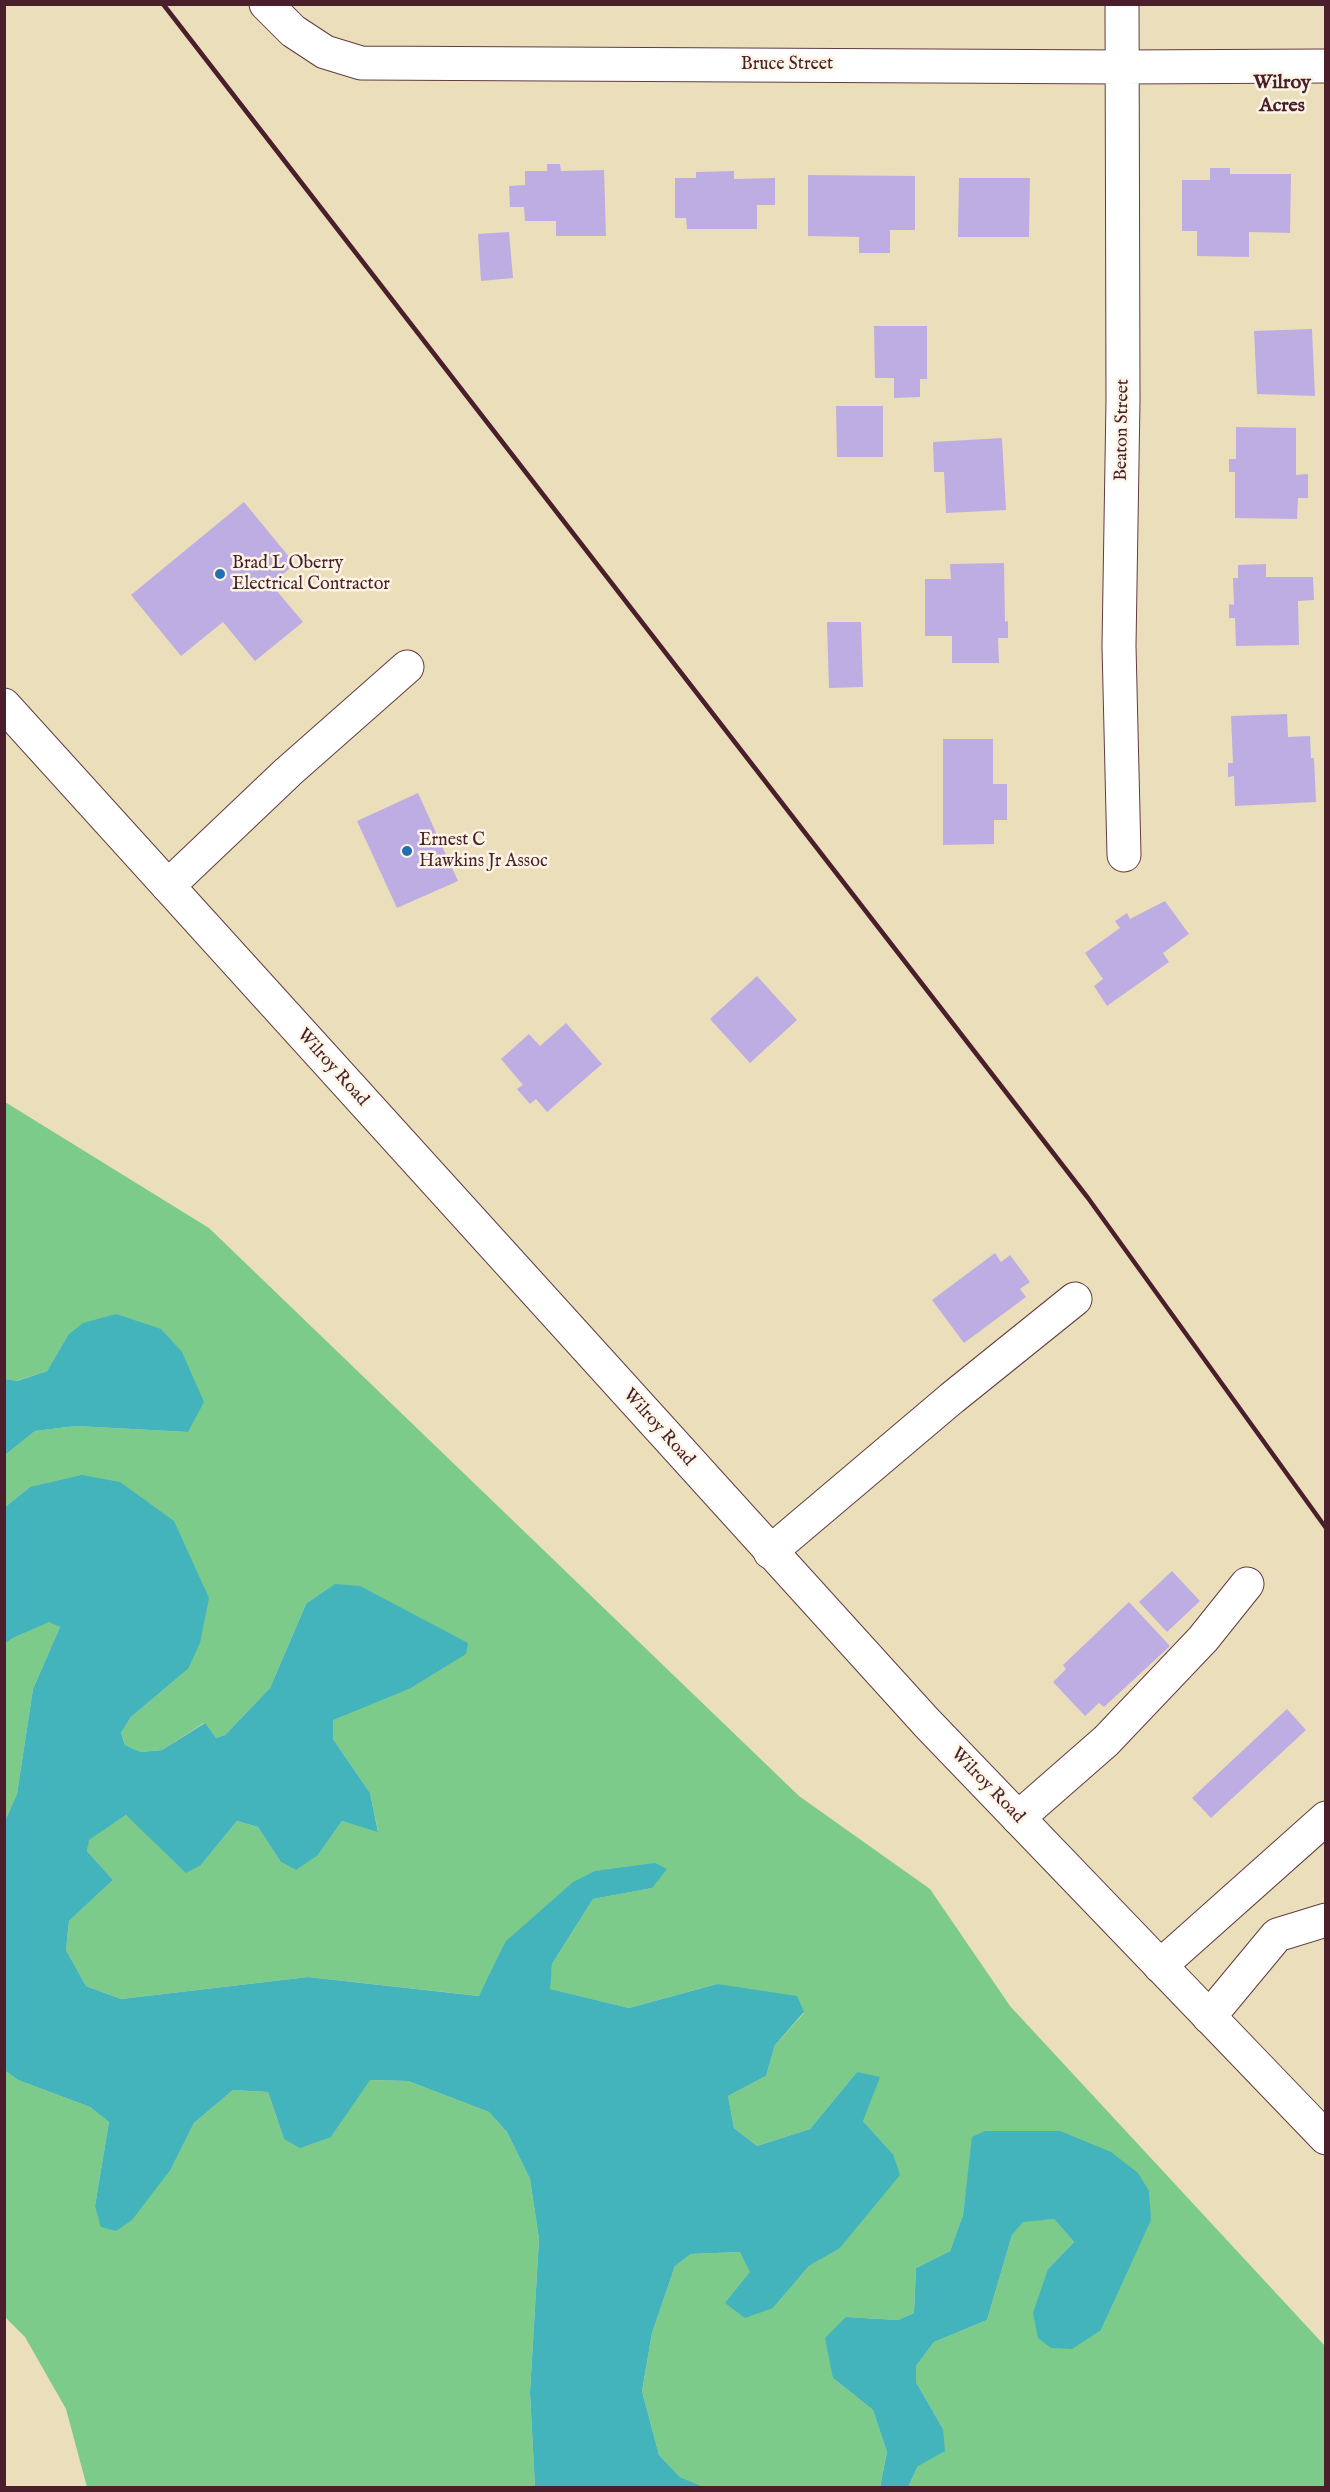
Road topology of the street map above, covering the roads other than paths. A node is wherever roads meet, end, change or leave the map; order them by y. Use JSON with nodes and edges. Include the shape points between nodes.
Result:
{"nodes":[{"id":1,"x":266,"y":4,"type":"edge"},
{"id":2,"x":1122,"y":4,"type":"edge"},
{"id":3,"x":1326,"y":66,"type":"edge"},
{"id":4,"x":1122,"y":67,"type":"junction"},
{"id":5,"x":407,"y":667,"type":"dead end"},
{"id":6,"x":4,"y":705,"type":"edge"},
{"id":7,"x":1124,"y":855,"type":"dead end"},
{"id":8,"x":168,"y":886,"type":"junction"},
{"id":9,"x":1076,"y":1299,"type":"dead end"},
{"id":10,"x":770,"y":1552,"type":"junction"},
{"id":11,"x":1247,"y":1584,"type":"dead end"},
{"id":12,"x":1018,"y":1818,"type":"junction"},
{"id":13,"x":1326,"y":1818,"type":"edge"},
{"id":14,"x":1326,"y":1920,"type":"edge"},
{"id":15,"x":1160,"y":1966,"type":"junction"},
{"id":16,"x":1209,"y":2017,"type":"junction"},
{"id":17,"x":1326,"y":2138,"type":"edge"}],
"edges":[{"from":1,"to":4,"type":"main road","name":"Bruce Street","via":[[293,32],[325,52],[361,63]]},
{"from":2,"to":4,"type":"main road","name":"Beaton Street"},
{"from":3,"to":4,"type":"main road","name":"Bruce Street"},
{"from":4,"to":7,"type":"main road","name":"Beaton Street","via":[[1124,400],[1119,645]]},
{"from":5,"to":8,"type":"main road"},
{"from":6,"to":8,"type":"main road","name":"Wilroy Road"},
{"from":8,"to":10,"type":"main road","name":"Wilroy Road"},
{"from":9,"to":10,"type":"main road"},
{"from":10,"to":12,"type":"main road","name":"Wilroy Road"},
{"from":11,"to":12,"type":"main road","via":[[1203,1639],[1106,1741]]},
{"from":12,"to":15,"type":"main road","name":"Wilroy Road"},
{"from":13,"to":15,"type":"main road"},
{"from":14,"to":16,"type":"main road","via":[[1277,1935]]},
{"from":15,"to":16,"type":"main road","name":"Wilroy Road"},
{"from":16,"to":17,"type":"main road","name":"Wilroy Road"}]}
